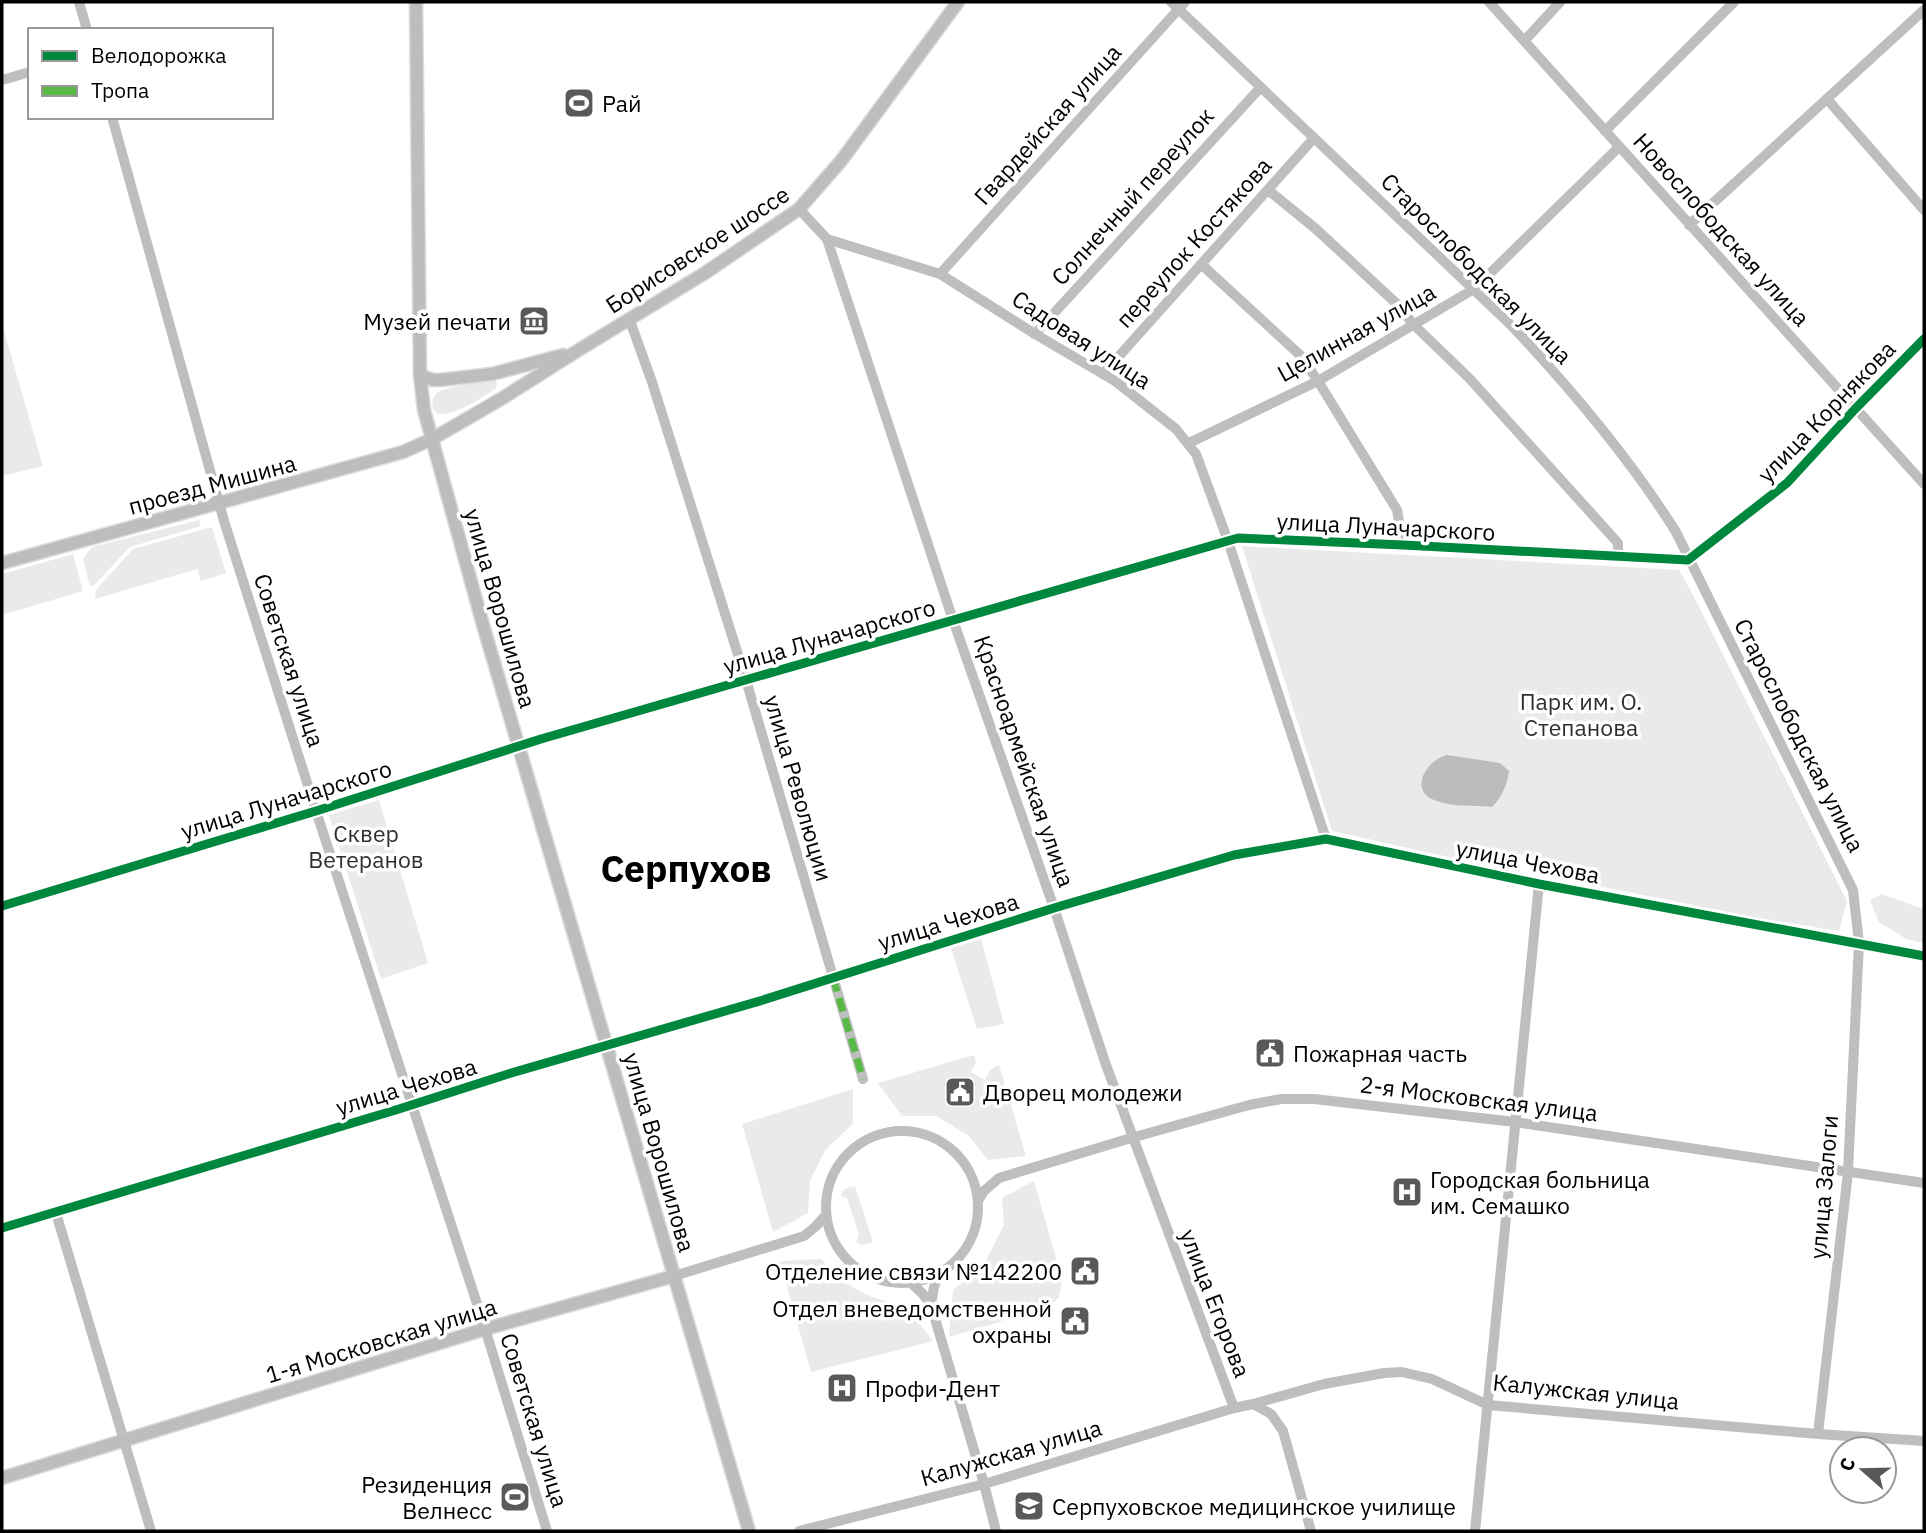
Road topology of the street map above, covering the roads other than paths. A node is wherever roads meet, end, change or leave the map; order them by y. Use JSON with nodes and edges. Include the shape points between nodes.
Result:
{"nodes":[{"id":1,"x":79,"y":2,"type":"edge"},
{"id":2,"x":416,"y":2,"type":"edge"},
{"id":3,"x":958,"y":2,"type":"edge"},
{"id":4,"x":1489,"y":2,"type":"edge"},
{"id":5,"x":1560,"y":2,"type":"edge"},
{"id":6,"x":1734,"y":2,"type":"edge"},
{"id":7,"x":1178,"y":4,"type":"edge"},
{"id":8,"x":1924,"y":10,"type":"edge"},
{"id":9,"x":87,"y":28,"type":"edge"},
{"id":10,"x":1525,"y":40,"type":"junction"},
{"id":11,"x":28,"y":73,"type":"edge"},
{"id":12,"x":2,"y":80,"type":"edge"},
{"id":13,"x":1260,"y":88,"type":"junction"},
{"id":14,"x":1828,"y":99,"type":"junction"},
{"id":15,"x":113,"y":119,"type":"edge"},
{"id":16,"x":1605,"y":131,"type":"junction"},
{"id":17,"x":1314,"y":138,"type":"junction"},
{"id":18,"x":1619,"y":147,"type":"junction"},
{"id":19,"x":1268,"y":190,"type":"junction"},
{"id":20,"x":799,"y":209,"type":"junction"},
{"id":21,"x":1924,"y":210,"type":"edge"},
{"id":22,"x":1689,"y":225,"type":"junction"},
{"id":23,"x":827,"y":239,"type":"junction"},
{"id":24,"x":1201,"y":264,"type":"junction"},
{"id":25,"x":940,"y":274,"type":"junction"},
{"id":26,"x":1474,"y":289,"type":"junction"},
{"id":27,"x":629,"y":318,"type":"junction"},
{"id":28,"x":1414,"y":325,"type":"junction"},
{"id":29,"x":1035,"y":334,"type":"junction"},
{"id":30,"x":1924,"y":339,"type":"edge"},
{"id":31,"x":576,"y":351,"type":"junction"},
{"id":32,"x":492,"y":374,"type":"junction"},
{"id":33,"x":1103,"y":374,"type":"junction"},
{"id":34,"x":420,"y":376,"type":"junction"},
{"id":35,"x":1318,"y":381,"type":"junction"},
{"id":36,"x":501,"y":399,"type":"junction"},
{"id":37,"x":1856,"y":408,"type":"junction"},
{"id":38,"x":432,"y":439,"type":"junction"},
{"id":39,"x":1189,"y":443,"type":"junction"},
{"id":40,"x":1924,"y":484,"type":"edge"},
{"id":41,"x":219,"y":504,"type":"junction"},
{"id":42,"x":1228,"y":541,"type":"junction"},
{"id":43,"x":1404,"y":545,"type":"junction"},
{"id":44,"x":1618,"y":556,"type":"junction"},
{"id":45,"x":1688,"y":560,"type":"junction"},
{"id":46,"x":2,"y":563,"type":"edge"},
{"id":47,"x":953,"y":620,"type":"junction"},
{"id":48,"x":746,"y":680,"type":"junction"},
{"id":49,"x":519,"y":746,"type":"junction"},
{"id":50,"x":316,"y":811,"type":"junction"},
{"id":51,"x":1326,"y":839,"type":"junction"},
{"id":52,"x":1539,"y":884,"type":"junction"},
{"id":53,"x":2,"y":906,"type":"edge"},
{"id":54,"x":1054,"y":908,"type":"junction"},
{"id":55,"x":1860,"y":943,"type":"junction"},
{"id":56,"x":1924,"y":956,"type":"edge"},
{"id":57,"x":833,"y":978,"type":"junction"},
{"id":58,"x":607,"y":1046,"type":"junction"},
{"id":59,"x":863,"y":1079,"type":"dead end"},
{"id":60,"x":413,"y":1105,"type":"junction"},
{"id":61,"x":1515,"y":1122,"type":"junction"},
{"id":62,"x":1131,"y":1138,"type":"junction"},
{"id":63,"x":968,"y":1170,"type":"junction"},
{"id":64,"x":1848,"y":1172,"type":"junction"},
{"id":65,"x":999,"y":1178,"type":"junction"},
{"id":66,"x":1924,"y":1183,"type":"edge"},
{"id":67,"x":978,"y":1201,"type":"junction"},
{"id":68,"x":56,"y":1213,"type":"junction"},
{"id":69,"x":826,"y":1214,"type":"junction"},
{"id":70,"x":2,"y":1228,"type":"edge"},
{"id":71,"x":804,"y":1236,"type":"junction"},
{"id":72,"x":833,"y":1242,"type":"junction"},
{"id":73,"x":939,"y":1274,"type":"junction"},
{"id":74,"x":674,"y":1276,"type":"junction"},
{"id":75,"x":910,"y":1282,"type":"junction"},
{"id":76,"x":932,"y":1305,"type":"junction"},
{"id":77,"x":485,"y":1329,"type":"junction"},
{"id":78,"x":1253,"y":1404,"type":"junction"},
{"id":79,"x":1488,"y":1405,"type":"junction"},
{"id":80,"x":1234,"y":1408,"type":"junction"},
{"id":81,"x":1818,"y":1434,"type":"junction"},
{"id":82,"x":123,"y":1441,"type":"junction"},
{"id":83,"x":1924,"y":1441,"type":"edge"},
{"id":84,"x":2,"y":1478,"type":"edge"},
{"id":85,"x":984,"y":1484,"type":"junction"},
{"id":86,"x":151,"y":1531,"type":"edge"},
{"id":87,"x":547,"y":1531,"type":"edge"},
{"id":88,"x":749,"y":1531,"type":"edge"},
{"id":89,"x":799,"y":1531,"type":"edge"},
{"id":90,"x":996,"y":1531,"type":"edge"},
{"id":91,"x":1311,"y":1531,"type":"edge"},
{"id":92,"x":1475,"y":1531,"type":"edge"}],
"edges":[{"from":1,"to":9,"type":"street"},
{"from":2,"to":34,"type":"main road","name":"улица Ворошилова"},
{"from":3,"to":20,"type":"main road","name":"Борисовское шоссе","via":[[841,161]]},
{"from":4,"to":10,"type":"street","name":"Новослободская улица"},
{"from":5,"to":10,"type":"street"},
{"from":6,"to":16,"type":"street"},
{"from":7,"to":13,"type":"street","name":"Старослободская улица"},
{"from":7,"to":25,"type":"street","name":"Гвардейская улица"},
{"from":8,"to":14,"type":"street"},
{"from":10,"to":16,"type":"street","name":"Новослободская улица"},
{"from":11,"to":12,"type":"street"},
{"from":13,"to":17,"type":"street","name":"Старослободская улица"},
{"from":13,"to":29,"type":"street","name":"Солнечный переулок"},
{"from":14,"to":21,"type":"street"},
{"from":14,"to":22,"type":"street"},
{"from":15,"to":41,"type":"street","name":"Советская улица"},
{"from":16,"to":18,"type":"street","name":"Новослободская улица"},
{"from":17,"to":19,"type":"street","name":"переулок Костякова"},
{"from":17,"to":26,"type":"street","name":"Старослободская улица"},
{"from":18,"to":22,"type":"street","name":"Новослободская улица"},
{"from":18,"to":26,"type":"street","name":"Целинная улица"},
{"from":19,"to":24,"type":"street","name":"переулок Костякова"},
{"from":19,"to":28,"type":"street","via":[[1316,229]]},
{"from":20,"to":23,"type":"street","name":"Садовая улица"},
{"from":20,"to":27,"type":"main road","name":"Борисовское шоссе"},
{"from":22,"to":37,"type":"street","name":"Новослободская улица"},
{"from":23,"to":25,"type":"street","name":"Садовая улица"},
{"from":23,"to":47,"type":"street","name":"Красноармейская улица"},
{"from":24,"to":33,"type":"street","name":"переулок Костякова"},
{"from":24,"to":35,"type":"street","via":[[1300,355]]},
{"from":25,"to":29,"type":"street","name":"Садовая улица"},
{"from":26,"to":28,"type":"street","name":"Целинная улица"},
{"from":26,"to":45,"type":"street","name":"Старослободская улица","via":[[1551,367],[1648,488]]},
{"from":27,"to":31,"type":"main road","name":"Борисовское шоссе"},
{"from":27,"to":48,"type":"street","name":"улица Революции"},
{"from":28,"to":35,"type":"street","name":"Целинная улица"},
{"from":28,"to":44,"type":"street","via":[[1469,378],[1618,543]]},
{"from":29,"to":33,"type":"street","name":"Садовая улица"},
{"from":30,"to":37,"type":"street","name":"улица Корнякова"},
{"from":31,"to":32,"type":"main road"},
{"from":31,"to":36,"type":"main road","name":"Борисовское шоссе"},
{"from":32,"to":34,"type":"main road","via":[[440,380]]},
{"from":32,"to":36,"type":"main road","via":[[502,383]]},
{"from":33,"to":39,"type":"street","name":"Садовая улица"},
{"from":34,"to":38,"type":"main road","name":"улица Ворошилова"},
{"from":35,"to":39,"type":"street","name":"Целинная улица"},
{"from":35,"to":43,"type":"street","via":[[1397,510]]},
{"from":36,"to":38,"type":"main road","name":"Борисовское шоссе"},
{"from":37,"to":40,"type":"street","name":"Новослободская улица"},
{"from":37,"to":45,"type":"street","name":"улица Корнякова","via":[[1787,483]]},
{"from":38,"to":41,"type":"main road","name":"проезд Мишина","via":[[403,452]]},
{"from":38,"to":49,"type":"main road","name":"улица Ворошилова"},
{"from":39,"to":42,"type":"street","name":"Садовая улица"},
{"from":41,"to":46,"type":"main road","name":"проезд Мишина"},
{"from":41,"to":50,"type":"street","name":"Советская улица"},
{"from":42,"to":43,"type":"street","name":"улица Луначарского"},
{"from":42,"to":47,"type":"street","name":"улица Луначарского"},
{"from":42,"to":51,"type":"street","name":"Садовая улица"},
{"from":43,"to":44,"type":"street","name":"улица Луначарского"},
{"from":44,"to":45,"type":"street","name":"улица Луначарского"},
{"from":45,"to":55,"type":"street","name":"Старослободская улица","via":[[1853,890]]},
{"from":47,"to":48,"type":"street","name":"улица Луначарского"},
{"from":47,"to":54,"type":"street","name":"Красноармейская улица"},
{"from":48,"to":49,"type":"street","name":"улица Луначарского"},
{"from":48,"to":57,"type":"street","name":"улица Революции"},
{"from":49,"to":50,"type":"street","name":"улица Луначарского"},
{"from":49,"to":58,"type":"main road","name":"улица Ворошилова"},
{"from":50,"to":53,"type":"street","name":"улица Луначарского"},
{"from":50,"to":60,"type":"street","name":"Советская улица"},
{"from":51,"to":52,"type":"street","name":"улица Чехова"},
{"from":51,"to":54,"type":"street","name":"улица Чехова","via":[[1234,855]]},
{"from":52,"to":55,"type":"street","name":"улица Чехова"},
{"from":52,"to":61,"type":"street"},
{"from":54,"to":57,"type":"street","name":"улица Чехова"},
{"from":54,"to":62,"type":"street","name":"Красноармейская улица"},
{"from":55,"to":56,"type":"street","name":"улица Чехова"},
{"from":55,"to":64,"type":"street","name":"улица Залоги"},
{"from":57,"to":58,"type":"street","name":"улица Чехова"},
{"from":57,"to":59,"type":"street","name":"улица Революции"},
{"from":58,"to":60,"type":"street","name":"улица Чехова"},
{"from":58,"to":74,"type":"main road","name":"улица Ворошилова"},
{"from":60,"to":68,"type":"street","name":"улица Чехова"},
{"from":60,"to":77,"type":"street","name":"Советская улица"},
{"from":61,"to":62,"type":"street","name":"2-я Московская улица","via":[[1281,1099]]},
{"from":61,"to":64,"type":"street","name":"2-я Московская улица"},
{"from":61,"to":79,"type":"street"},
{"from":62,"to":65,"type":"street","name":"2-я Московская улица"},
{"from":62,"to":80,"type":"street","name":"улица Егорова"},
{"from":63,"to":65,"type":"street"},
{"from":63,"to":67,"type":"street"},
{"from":63,"to":69,"type":"street","via":[[947,1146],[933,1138],[895,1130],[882,1134],[865,1140],[837,1167]]},
{"from":64,"to":66,"type":"street","name":"2-я Московская улица"},
{"from":64,"to":81,"type":"street","name":"улица Залоги"},
{"from":65,"to":67,"type":"street"},
{"from":67,"to":73,"type":"street","via":[[966,1249]]},
{"from":68,"to":70,"type":"street","name":"улица Чехова"},
{"from":68,"to":82,"type":"street"},
{"from":69,"to":71,"type":"street"},
{"from":69,"to":72,"type":"street"},
{"from":71,"to":72,"type":"street"},
{"from":71,"to":74,"type":"street","name":"1-я Московская улица"},
{"from":72,"to":75,"type":"street","via":[[848,1262],[865,1274],[885,1282]]},
{"from":73,"to":75,"type":"street"},
{"from":73,"to":76,"type":"street"},
{"from":74,"to":77,"type":"main road","name":"1-я Московская улица"},
{"from":74,"to":88,"type":"main road","name":"улица Ворошилова"},
{"from":75,"to":76,"type":"street"},
{"from":76,"to":85,"type":"street"},
{"from":77,"to":82,"type":"main road","name":"1-я Московская улица"},
{"from":77,"to":87,"type":"street","name":"Советская улица"},
{"from":78,"to":79,"type":"street","name":"Калужская улица","via":[[1324,1384],[1402,1372],[1432,1379]]},
{"from":78,"to":80,"type":"street","name":"улица Егорова"},
{"from":78,"to":91,"type":"street","name":"улица Егорова","via":[[1271,1414],[1283,1431]]},
{"from":79,"to":81,"type":"street","name":"Калужская улица"},
{"from":79,"to":92,"type":"street"},
{"from":80,"to":85,"type":"street","name":"Калужская улица"},
{"from":81,"to":83,"type":"street","name":"Калужская улица"},
{"from":82,"to":84,"type":"main road","name":"1-я Московская улица"},
{"from":82,"to":86,"type":"street"},
{"from":85,"to":89,"type":"street","name":"Калужская улица"},
{"from":85,"to":90,"type":"street"}]}
